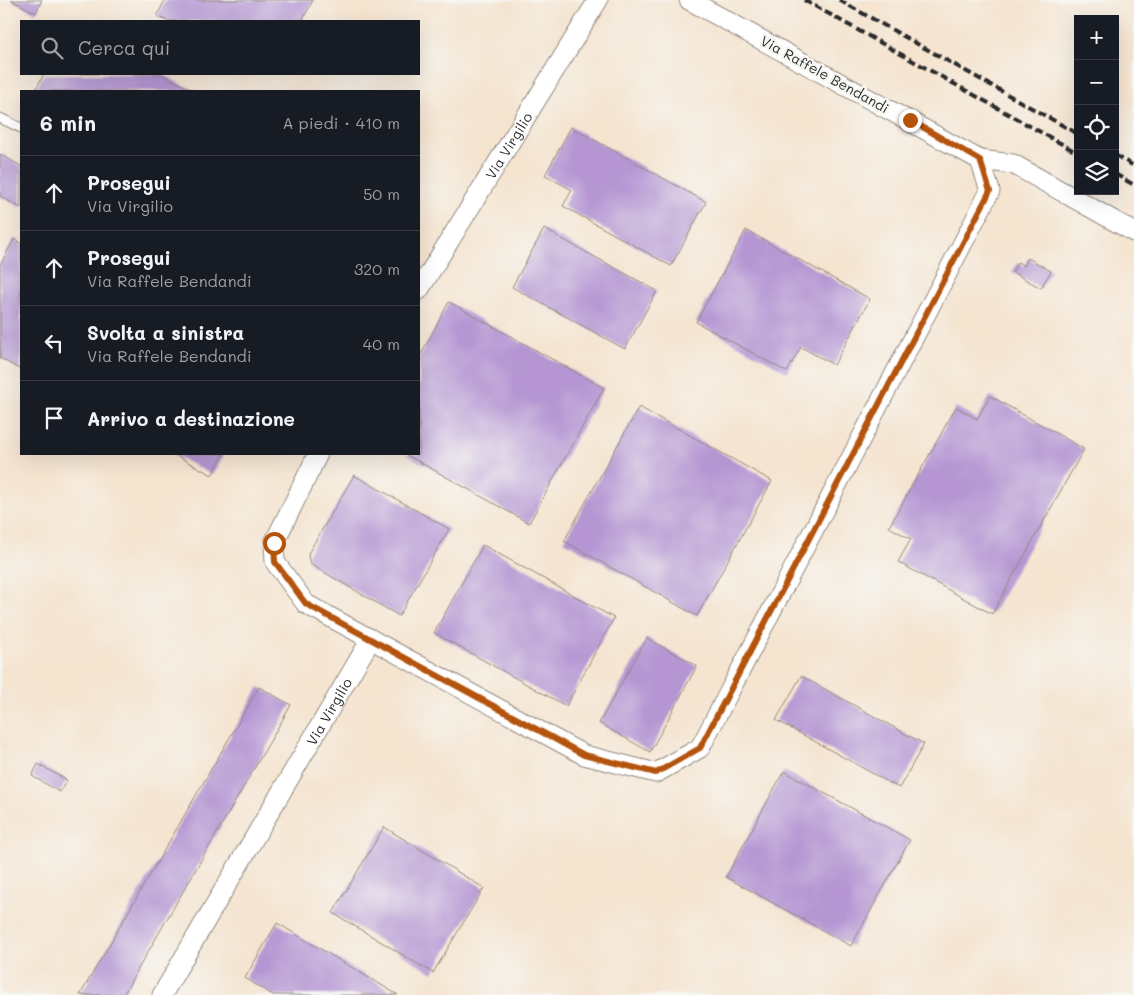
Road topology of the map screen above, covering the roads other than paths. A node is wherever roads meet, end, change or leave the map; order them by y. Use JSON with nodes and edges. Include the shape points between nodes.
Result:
{"nodes":[{"id":1,"x":598,"y":0,"type":"edge"},
{"id":2,"x":689,"y":0,"type":"edge"},
{"id":3,"x":0,"y":118,"type":"edge"},
{"id":4,"x":20,"y":128,"type":"edge"},
{"id":5,"x":980,"y":160,"type":"junction"},
{"id":6,"x":1134,"y":232,"type":"edge"},
{"id":7,"x":420,"y":288,"type":"edge"},
{"id":8,"x":318,"y":455,"type":"edge"},
{"id":9,"x":371,"y":638,"type":"junction"},
{"id":10,"x":162,"y":995,"type":"edge"}],
"edges":[{"from":1,"to":7,"type":"street","name":"Via Virgilio"},
{"from":2,"to":5,"type":"street","name":"Via Raffele Bendandi"},
{"from":3,"to":4,"type":"lane"},
{"from":5,"to":6,"type":"street","via":[[1014,164]]},
{"from":5,"to":9,"type":"street","via":[[990,191],[700,748],[656,773],[584,755]]},
{"from":8,"to":9,"type":"street","via":[[274,543],[275,562],[306,604]]},
{"from":9,"to":10,"type":"street","name":"Via Virgilio"}]}
